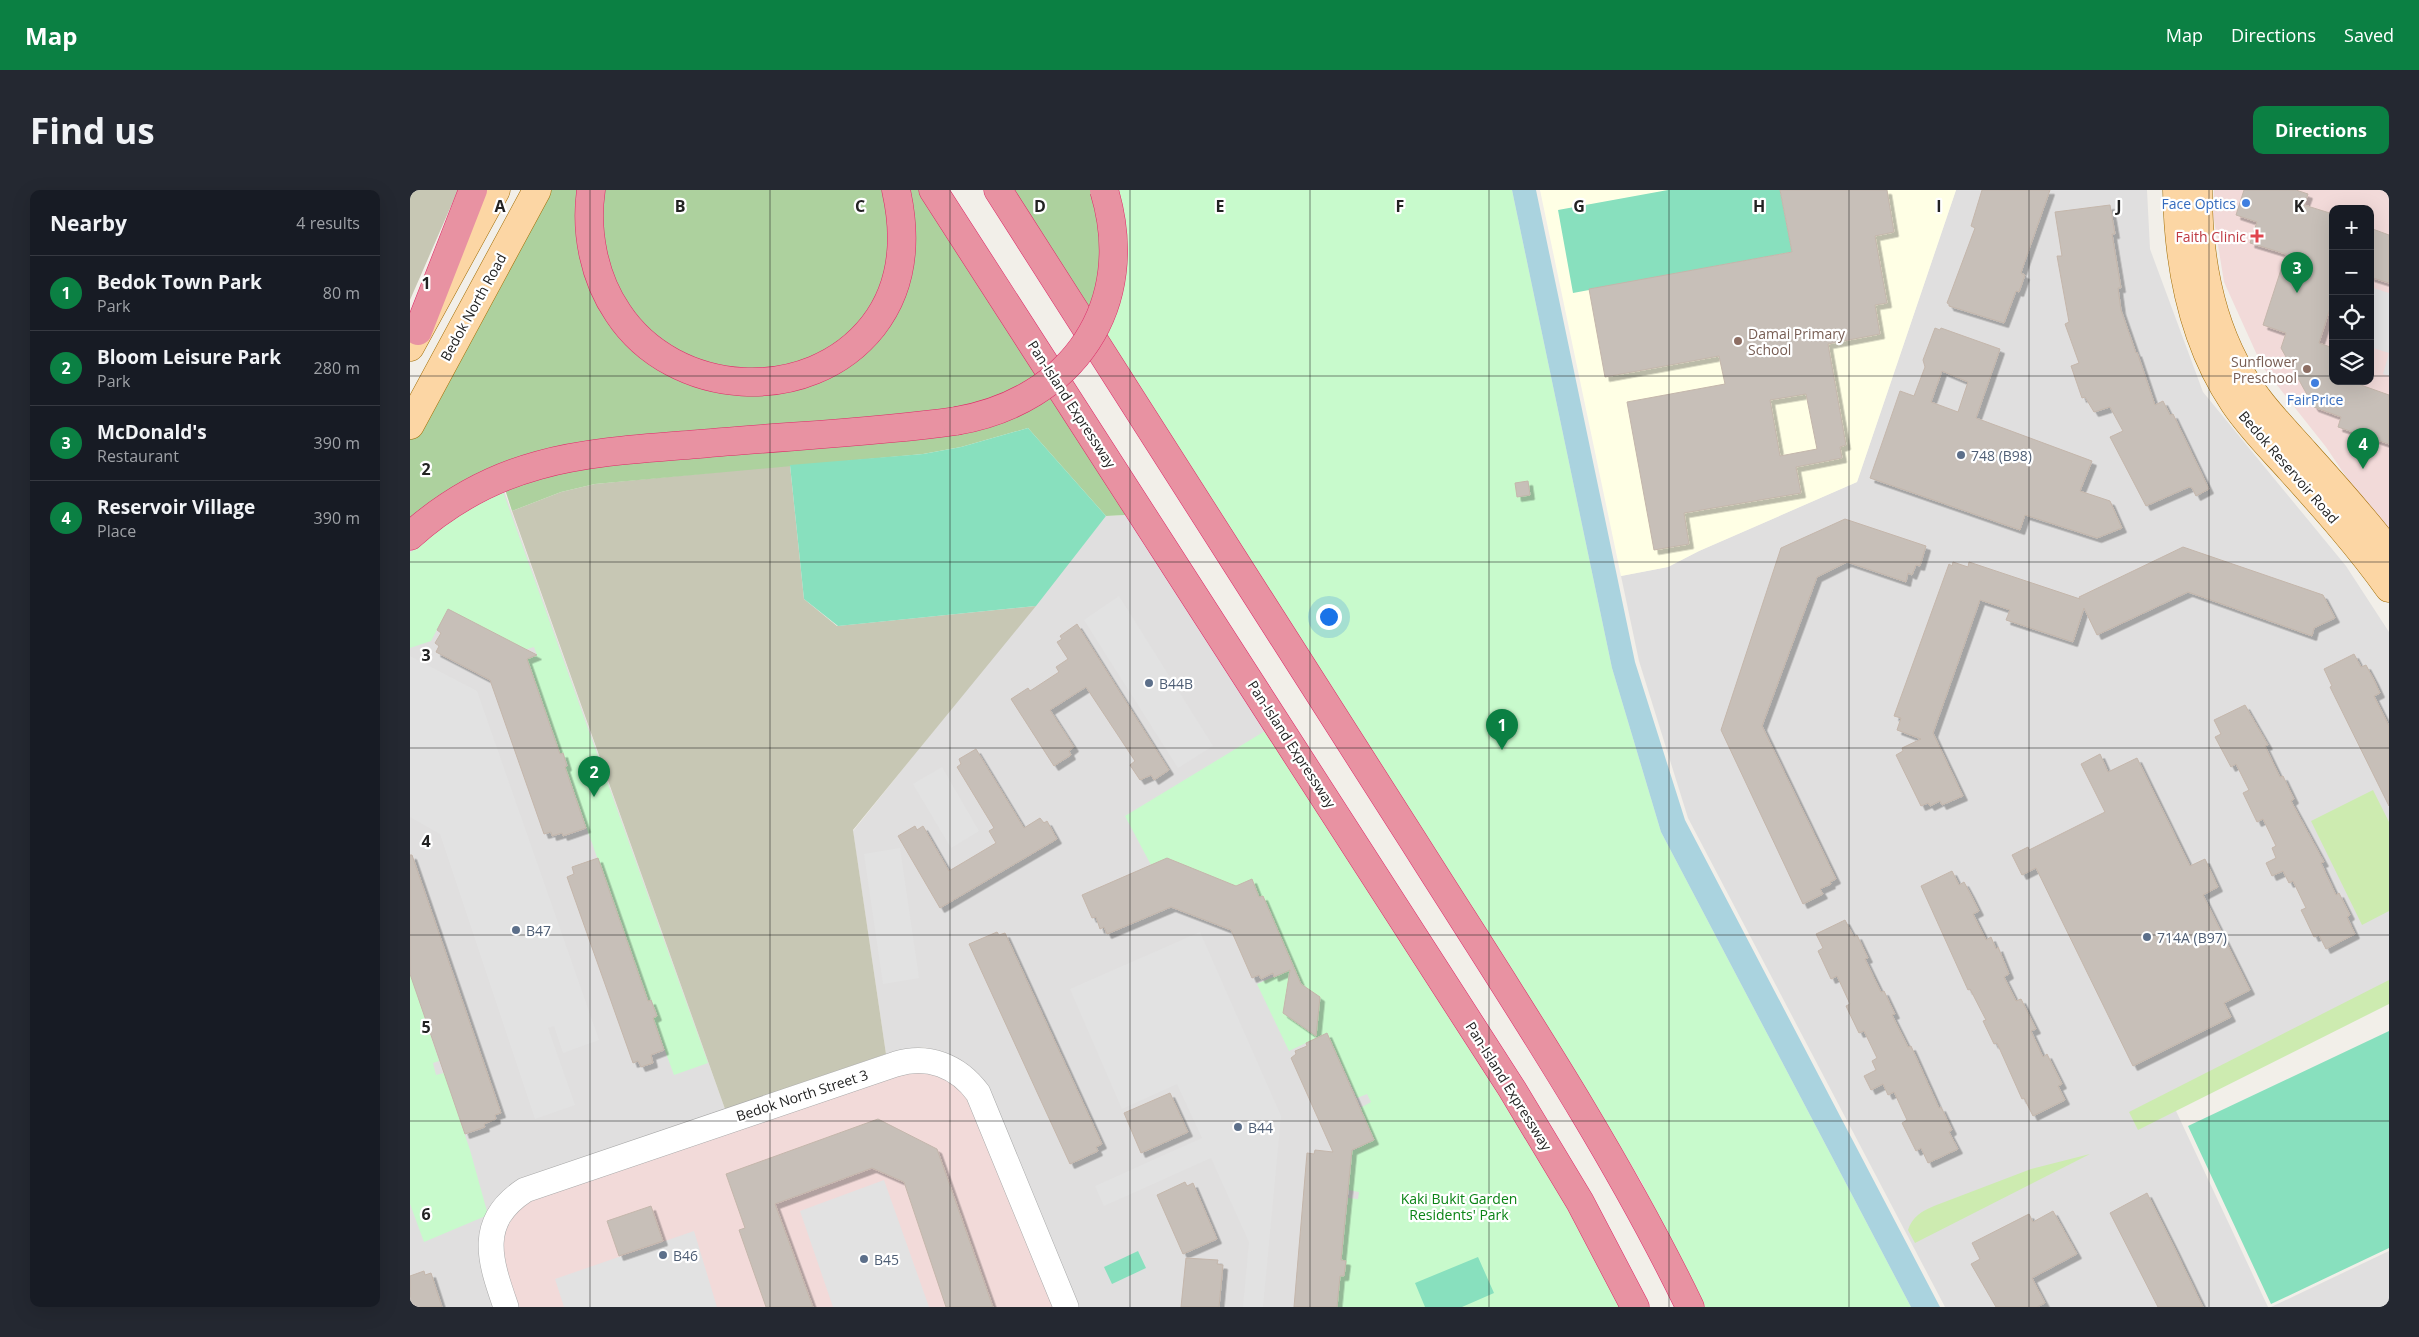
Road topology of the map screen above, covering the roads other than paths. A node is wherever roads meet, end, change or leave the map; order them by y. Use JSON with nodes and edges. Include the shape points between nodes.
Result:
{"nodes":[{"id":1,"x":473,"y":190,"type":"edge"},
{"id":2,"x":496,"y":190,"type":"edge"},
{"id":3,"x":537,"y":190,"type":"edge"},
{"id":4,"x":591,"y":190,"type":"edge"},
{"id":5,"x":896,"y":190,"type":"edge"},
{"id":6,"x":933,"y":190,"type":"edge"},
{"id":7,"x":998,"y":190,"type":"edge"},
{"id":8,"x":1104,"y":190,"type":"edge"},
{"id":9,"x":2167,"y":190,"type":"edge"},
{"id":10,"x":2177,"y":190,"type":"edge"},
{"id":11,"x":2198,"y":190,"type":"edge"},
{"id":12,"x":2180,"y":241,"type":"junction"},
{"id":13,"x":414,"y":339,"type":"edge"},
{"id":14,"x":410,"y":425,"type":"edge"},
{"id":15,"x":410,"y":536,"type":"edge"},
{"id":16,"x":2389,"y":551,"type":"edge"},
{"id":17,"x":2389,"y":588,"type":"edge"},
{"id":18,"x":506,"y":1307,"type":"edge"},
{"id":19,"x":1066,"y":1307,"type":"edge"},
{"id":20,"x":1635,"y":1307,"type":"edge"},
{"id":21,"x":1690,"y":1307,"type":"edge"}],
"edges":[{"from":1,"to":13,"type":"highway"},
{"from":2,"to":13,"type":"main road"},
{"from":3,"to":14,"type":"main road","name":"Bedok North Road"},
{"from":4,"to":5,"type":"highway","via":[[589,224],[596,264],[607,294],[625,323],[654,349],[685,368],[723,380],[750,382],[783,380],[826,366],[849,352],[875,324],[893,293],[901,264],[902,229]]},
{"from":6,"to":20,"type":"highway","name":"Pan-Island Expressway","via":[[1512,1088],[1580,1202]]},
{"from":7,"to":21,"type":"highway","via":[[1557,1068],[1628,1187]]},
{"from":8,"to":15,"type":"highway","bridge":true,"via":[[1113,230],[1114,265],[1101,314],[1086,344],[1061,373],[1025,399],[996,412],[956,421],[615,451],[554,460],[485,484],[443,509]]},
{"from":9,"to":12,"type":"main road"},
{"from":10,"to":12,"type":"main road","name":"Bedok Reservoir Road"},
{"from":11,"to":16,"type":"main road","name":"Bedok Reservoir Road","via":[[2200,241],[2209,291],[2235,364],[2270,414],[2357,510]]},
{"from":12,"to":17,"type":"main road","name":"Bedok Reservoir Road","via":[[2200,336],[2222,384],[2253,428],[2340,525]]},
{"from":18,"to":19,"type":"street","name":"Bedok North Street 3","via":[[492,1267],[491,1240],[504,1209],[525,1190],[901,1062],[917,1060],[939,1063],[954,1070],[978,1093]]}]}
